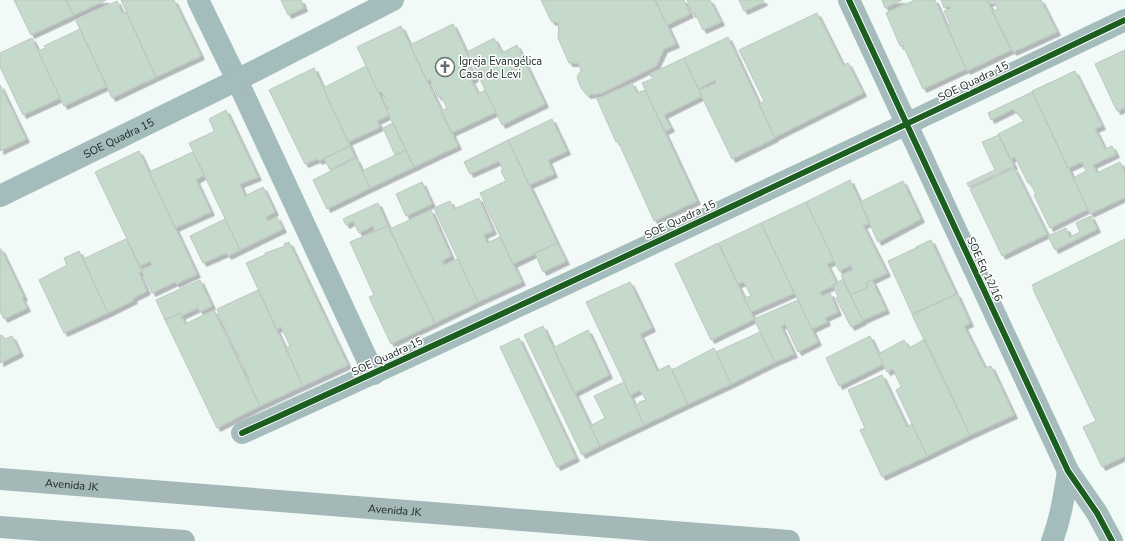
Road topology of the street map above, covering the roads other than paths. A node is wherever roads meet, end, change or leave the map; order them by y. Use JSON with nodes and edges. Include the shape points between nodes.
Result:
{"nodes":[{"id":1,"x":198,"y":0,"type":"edge"},
{"id":2,"x":393,"y":0,"type":"edge"},
{"id":3,"x":849,"y":0,"type":"edge"},
{"id":4,"x":1125,"y":20,"type":"edge"},
{"id":5,"x":237,"y":80,"type":"junction"},
{"id":6,"x":906,"y":124,"type":"junction"},
{"id":7,"x":0,"y":196,"type":"edge"},
{"id":8,"x":374,"y":374,"type":"junction"},
{"id":9,"x":242,"y":433,"type":"dead end"},
{"id":10,"x":1068,"y":471,"type":"junction"},
{"id":11,"x":0,"y":479,"type":"edge"},
{"id":12,"x":0,"y":527,"type":"edge"},
{"id":13,"x":184,"y":541,"type":"edge"},
{"id":14,"x":789,"y":541,"type":"edge"},
{"id":15,"x":1052,"y":541,"type":"edge"},
{"id":16,"x":1112,"y":541,"type":"edge"}],
"edges":[{"from":1,"to":5,"type":"street","name":"SOE Quadra 15"},
{"from":2,"to":5,"type":"street","name":"SOE Quadra 15"},
{"from":3,"to":6,"type":"street","name":"SOE Eq 12/16"},
{"from":4,"to":6,"type":"street","name":"SOE Quadra 15"},
{"from":5,"to":7,"type":"street","name":"SOE Quadra 15"},
{"from":5,"to":8,"type":"street","name":"SOE Quadra 15"},
{"from":6,"to":8,"type":"street","name":"SOE Quadra 15"},
{"from":6,"to":10,"type":"street","name":"SOE Eq 12/16"},
{"from":8,"to":9,"type":"street","name":"SOE Quadra 15"},
{"from":10,"to":15,"type":"street","via":[[1064,501]]},
{"from":10,"to":16,"type":"street","name":"SOE Eq 12/16","via":[[1097,513]]},
{"from":11,"to":14,"type":"main road","name":"Avenida JK"},
{"from":12,"to":13,"type":"main road"}]}
